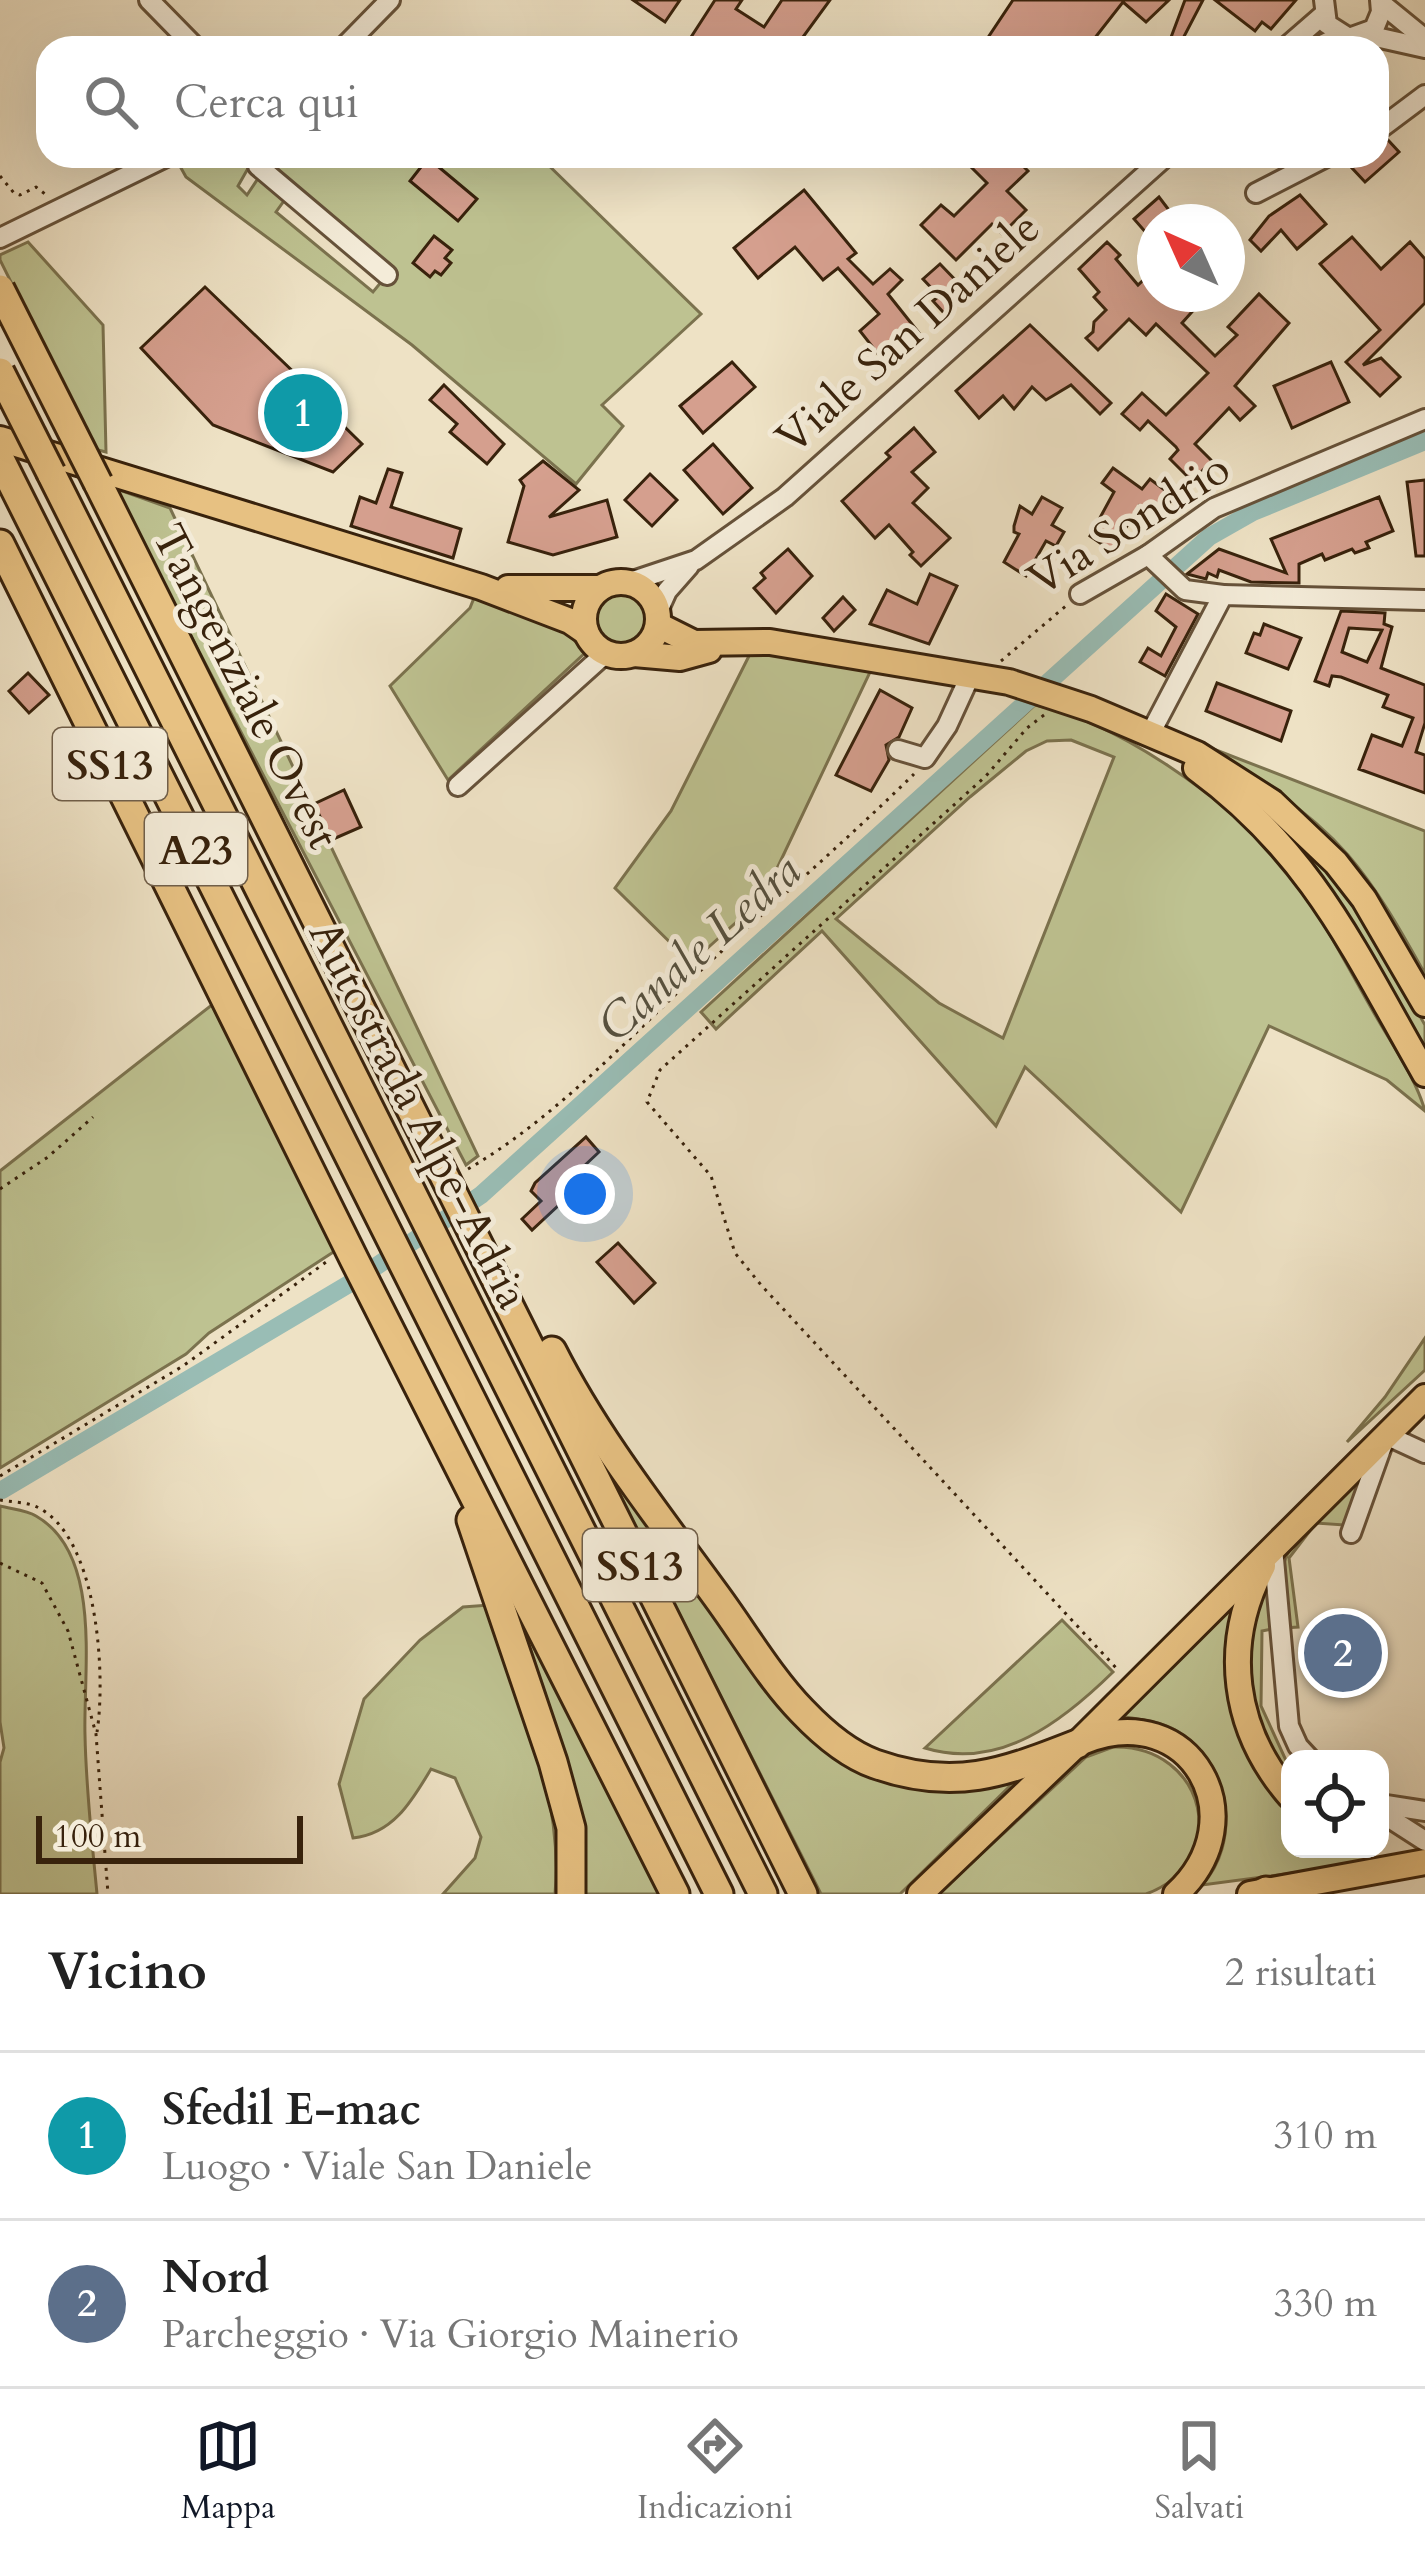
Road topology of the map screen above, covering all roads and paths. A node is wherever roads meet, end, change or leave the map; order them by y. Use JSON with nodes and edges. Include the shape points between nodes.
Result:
{"nodes":[{"id":1,"x":149,"y":0,"type":"edge"},
{"id":2,"x":390,"y":0,"type":"edge"},
{"id":3,"x":1380,"y":2,"type":"edge"},
{"id":4,"x":1324,"y":8,"type":"edge"},
{"id":5,"x":1366,"y":34,"type":"junction"},
{"id":6,"x":184,"y":36,"type":"edge"},
{"id":7,"x":355,"y":36,"type":"edge"},
{"id":8,"x":1297,"y":36,"type":"edge"},
{"id":9,"x":1340,"y":36,"type":"joint"},
{"id":10,"x":1374,"y":36,"type":"edge"},
{"id":11,"x":1389,"y":39,"type":"edge"},
{"id":12,"x":1425,"y":39,"type":"edge"},
{"id":13,"x":1425,"y":48,"type":"edge"},
{"id":14,"x":1425,"y":95,"type":"edge"},
{"id":15,"x":1389,"y":122,"type":"edge"},
{"id":16,"x":143,"y":168,"type":"edge"},
{"id":17,"x":255,"y":168,"type":"edge"},
{"id":18,"x":268,"y":168,"type":"edge"},
{"id":19,"x":1153,"y":168,"type":"edge"},
{"id":20,"x":1305,"y":168,"type":"edge"},
{"id":21,"x":0,"y":176,"type":"edge"},
{"id":22,"x":243,"y":186,"type":"dead end"},
{"id":23,"x":42,"y":189,"type":"dead end"},
{"id":24,"x":1256,"y":193,"type":"dead end"},
{"id":25,"x":0,"y":238,"type":"edge"},
{"id":26,"x":387,"y":275,"type":"dead end"},
{"id":27,"x":0,"y":290,"type":"edge"},
{"id":28,"x":0,"y":372,"type":"edge"},
{"id":29,"x":1425,"y":419,"type":"edge"},
{"id":30,"x":1,"y":453,"type":"edge"},
{"id":31,"x":0,"y":544,"type":"edge"},
{"id":32,"x":1150,"y":558,"type":"junction"},
{"id":33,"x":696,"y":560,"type":"junction"},
{"id":34,"x":630,"y":582,"type":"junction"},
{"id":35,"x":482,"y":586,"type":"junction"},
{"id":36,"x":600,"y":588,"type":"junction"},
{"id":37,"x":1080,"y":594,"type":"joint"},
{"id":38,"x":1223,"y":595,"type":"junction"},
{"id":39,"x":1425,"y":600,"type":"edge"},
{"id":40,"x":658,"y":618,"type":"junction"},
{"id":41,"x":586,"y":632,"type":"junction"},
{"id":42,"x":732,"y":642,"type":"junction"},
{"id":43,"x":606,"y":653,"type":"junction"},
{"id":44,"x":634,"y":654,"type":"junction"},
{"id":45,"x":976,"y":676,"type":"junction"},
{"id":46,"x":1059,"y":697,"type":"junction"},
{"id":47,"x":1149,"y":736,"type":"junction"},
{"id":48,"x":898,"y":750,"type":"dead end"},
{"id":49,"x":925,"y":758,"type":"junction"},
{"id":50,"x":458,"y":787,"type":"dead end"},
{"id":51,"x":1425,"y":1004,"type":"edge"},
{"id":52,"x":1423,"y":1066,"type":"edge"},
{"id":53,"x":93,"y":1117,"type":"dead end"},
{"id":54,"x":461,"y":1181,"type":"junction"},
{"id":55,"x":0,"y":1189,"type":"edge"},
{"id":56,"x":473,"y":1228,"type":"junction"},
{"id":57,"x":347,"y":1256,"type":"junction"},
{"id":58,"x":1425,"y":1396,"type":"edge"},
{"id":59,"x":1425,"y":1410,"type":"edge"},
{"id":60,"x":439,"y":1425,"type":"junction"},
{"id":61,"x":1392,"y":1430,"type":"junction"},
{"id":62,"x":1425,"y":1453,"type":"edge"},
{"id":63,"x":0,"y":1476,"type":"edge"},
{"id":64,"x":0,"y":1500,"type":"edge"},
{"id":65,"x":1351,"y":1533,"type":"dead end"},
{"id":66,"x":1273,"y":1548,"type":"junction"},
{"id":67,"x":0,"y":1563,"type":"edge"},
{"id":68,"x":1134,"y":1687,"type":"junction"},
{"id":69,"x":96,"y":1734,"type":"junction"},
{"id":70,"x":1077,"y":1744,"type":"junction"},
{"id":71,"x":1302,"y":1750,"type":"edge"},
{"id":72,"x":1281,"y":1785,"type":"edge"},
{"id":73,"x":1389,"y":1808,"type":"edge"},
{"id":74,"x":1425,"y":1810,"type":"edge"},
{"id":75,"x":1389,"y":1819,"type":"edge"},
{"id":76,"x":1418,"y":1854,"type":"edge"},
{"id":77,"x":1259,"y":1893,"type":"edge"},
{"id":78,"x":108,"y":1894,"type":"edge"},
{"id":79,"x":572,"y":1894,"type":"edge"},
{"id":80,"x":675,"y":1894,"type":"edge"},
{"id":81,"x":719,"y":1894,"type":"edge"},
{"id":82,"x":763,"y":1894,"type":"edge"},
{"id":83,"x":803,"y":1894,"type":"edge"},
{"id":84,"x":920,"y":1894,"type":"edge"},
{"id":85,"x":1176,"y":1894,"type":"edge"}],
"edges":[{"from":1,"to":6,"type":"street"},
{"from":2,"to":7,"type":"street"},
{"from":3,"to":5,"type":"street","via":[[1379,21]]},
{"from":3,"to":12,"type":"street"},
{"from":4,"to":8,"type":"street"},
{"from":4,"to":9,"type":"street"},
{"from":5,"to":9,"type":"street"},
{"from":5,"to":10,"type":"street"},
{"from":11,"to":13,"type":"street"},
{"from":14,"to":15,"type":"street"},
{"from":16,"to":25,"type":"street"},
{"from":17,"to":22,"type":"street"},
{"from":18,"to":26,"type":"street"},
{"from":19,"to":33,"type":"street","name":"Viale San Daniele","via":[[785,497]]},
{"from":20,"to":24,"type":"street"},
{"from":21,"to":23,"type":"path","via":[[20,195]]},
{"from":27,"to":54,"type":"highway","name":"Tangenziale Ovest","number":"SS13","bridge":true},
{"from":28,"to":82,"type":"highway","name":"Autostrada Alpe-Adria","number":"A23","bridge":true},
{"from":29,"to":32,"type":"street","name":"Via Sondrio","via":[[1214,508]]},
{"from":30,"to":35,"type":"main road","name":"Viale San Daniele"},
{"from":30,"to":81,"type":"highway","name":"Autostrada Alpe-Adria","number":"A23"},
{"from":31,"to":57,"type":"highway","number":"SS13"},
{"from":32,"to":37,"type":"street","name":"Via Sondrio"},
{"from":32,"to":38,"type":"street","via":[[1196,594]]},
{"from":33,"to":34,"type":"street","name":"Viale San Daniele"},
{"from":33,"to":40,"type":"street","name":"Viale San Daniele","via":[[667,591]]},
{"from":34,"to":36,"type":"main road","name":"Viale San Daniele"},
{"from":34,"to":40,"type":"main road","via":[[650,595]]},
{"from":35,"to":36,"type":"main road","name":"Viale San Daniele"},
{"from":35,"to":41,"type":"main road","name":"Viale San Daniele"},
{"from":36,"to":41,"type":"main road","via":[[585,610]]},
{"from":37,"to":45,"type":"path","name":"Via Sondrio"},
{"from":38,"to":39,"type":"street"},
{"from":38,"to":47,"type":"street"},
{"from":40,"to":42,"type":"main road","via":[[694,643]]},
{"from":40,"to":44,"type":"main road","name":"Viale San Daniele","via":[[651,641]]},
{"from":41,"to":43,"type":"main road","name":"Viale San Daniele"},
{"from":42,"to":44,"type":"main road","via":[[680,658]]},
{"from":42,"to":45,"type":"main road"},
{"from":43,"to":44,"type":"main road"},
{"from":43,"to":50,"type":"street"},
{"from":45,"to":46,"type":"main road"},
{"from":45,"to":49,"type":"street"},
{"from":46,"to":47,"type":"main road"},
{"from":46,"to":68,"type":"path","via":[[986,776],[660,1070],[647,1102],[710,1176],[735,1253],[761,1285]]},
{"from":47,"to":51,"type":"main road","via":[[1233,774],[1306,831],[1364,899]]},
{"from":47,"to":52,"type":"main road","via":[[1240,802],[1301,865]]},
{"from":48,"to":49,"type":"street"},
{"from":49,"to":54,"type":"path","via":[[849,838]]},
{"from":53,"to":55,"type":"path"},
{"from":54,"to":56,"type":"highway","name":"Tangenziale Ovest","number":"SS13"},
{"from":56,"to":70,"type":"highway","via":[[506,1260],[556,1359],[639,1490],[799,1708],[838,1744],[871,1763],[954,1780],[1003,1773]]},
{"from":56,"to":83,"type":"highway","name":"Tangenziale Ovest","number":"SS13"},
{"from":57,"to":60,"type":"highway","number":"SS13"},
{"from":57,"to":63,"type":"path"},
{"from":58,"to":61,"type":"main road"},
{"from":59,"to":61,"type":"street"},
{"from":60,"to":79,"type":"highway","via":[[553,1762],[571,1828]]},
{"from":60,"to":80,"type":"highway","number":"SS13"},
{"from":61,"to":62,"type":"street"},
{"from":61,"to":65,"type":"street"},
{"from":61,"to":66,"type":"main road"},
{"from":64,"to":69,"type":"path","via":[[38,1508],[68,1538],[87,1575],[101,1691]]},
{"from":66,"to":68,"type":"main road"},
{"from":66,"to":71,"type":"street","via":[[1289,1726]]},
{"from":66,"to":72,"type":"main road","via":[[1245,1612],[1239,1699],[1262,1761]]},
{"from":67,"to":69,"type":"path","via":[[32,1575],[51,1595]]},
{"from":68,"to":70,"type":"main road"},
{"from":69,"to":78,"type":"path"},
{"from":70,"to":84,"type":"main road"},
{"from":70,"to":85,"type":"main road","via":[[1103,1733],[1147,1732],[1174,1744],[1201,1772],[1213,1837]]},
{"from":73,"to":74,"type":"street"},
{"from":75,"to":76,"type":"street"},
{"from":76,"to":77,"type":"main road"}]}
